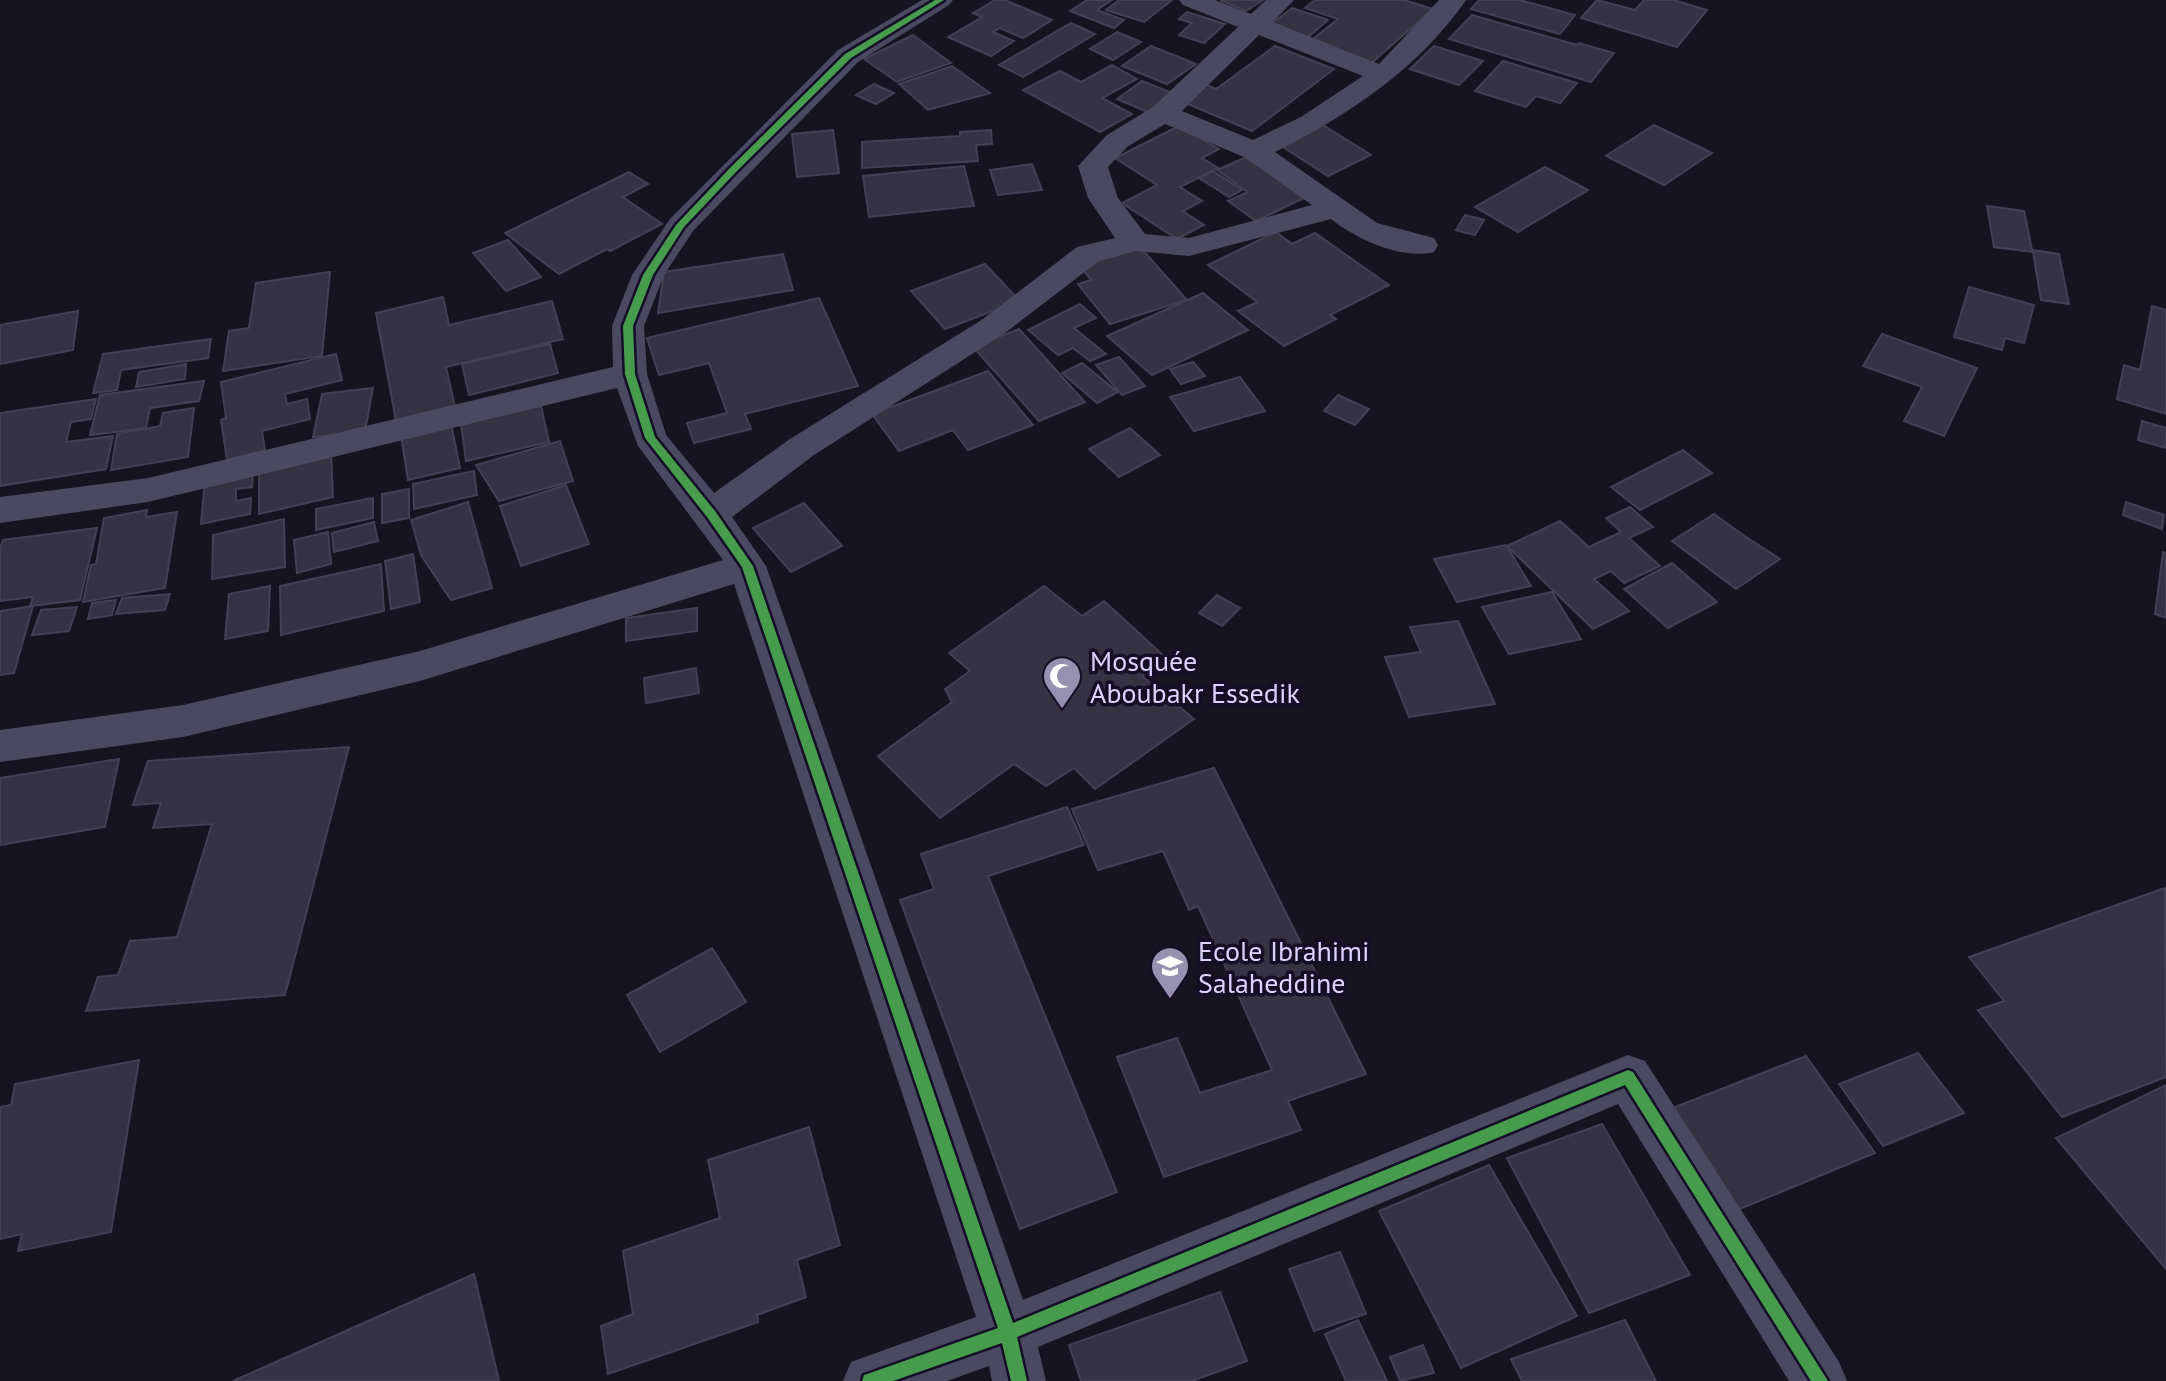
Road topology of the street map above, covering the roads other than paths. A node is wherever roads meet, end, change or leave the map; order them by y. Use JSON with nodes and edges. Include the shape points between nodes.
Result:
{"nodes":[{"id":1,"x":940,"y":0,"type":"edge"},
{"id":2,"x":1192,"y":0,"type":"edge"},
{"id":3,"x":1281,"y":0,"type":"edge"},
{"id":4,"x":1453,"y":0,"type":"edge"},
{"id":5,"x":1256,"y":26,"type":"junction"},
{"id":6,"x":1384,"y":75,"type":"junction"},
{"id":7,"x":1163,"y":113,"type":"junction"},
{"id":8,"x":1254,"y":151,"type":"junction"},
{"id":9,"x":1336,"y":208,"type":"junction"},
{"id":10,"x":1136,"y":242,"type":"junction"},
{"id":11,"x":1423,"y":245,"type":"dead end"},
{"id":12,"x":630,"y":374,"type":"junction"},
{"id":13,"x":0,"y":510,"type":"edge"},
{"id":14,"x":711,"y":514,"type":"junction"},
{"id":15,"x":747,"y":566,"type":"junction"},
{"id":16,"x":0,"y":746,"type":"edge"},
{"id":17,"x":1008,"y":1333,"type":"junction"},
{"id":18,"x":870,"y":1381,"type":"edge"},
{"id":19,"x":1019,"y":1381,"type":"edge"},
{"id":20,"x":1820,"y":1381,"type":"edge"}],
"edges":[{"from":1,"to":12,"type":"street","via":[[848,56],[681,225],[648,275],[628,326]]},
{"from":2,"to":5,"type":"street"},
{"from":3,"to":5,"type":"street"},
{"from":4,"to":6,"type":"street"},
{"from":5,"to":6,"type":"street"},
{"from":5,"to":7,"type":"street"},
{"from":6,"to":8,"type":"street","via":[[1311,123]]},
{"from":7,"to":8,"type":"street"},
{"from":7,"to":10,"type":"street","via":[[1117,141],[1093,166],[1096,188],[1114,220]]},
{"from":8,"to":9,"type":"street"},
{"from":9,"to":10,"type":"street","via":[[1189,247]]},
{"from":9,"to":11,"type":"street","via":[[1385,239]]},
{"from":10,"to":14,"type":"street","via":[[1088,254],[994,326],[802,447]]},
{"from":12,"to":13,"type":"street","via":[[148,490]]},
{"from":12,"to":14,"type":"street","via":[[650,438]]},
{"from":14,"to":15,"type":"street"},
{"from":15,"to":16,"type":"street","via":[[420,666],[183,721]]},
{"from":15,"to":17,"type":"street"},
{"from":17,"to":18,"type":"street"},
{"from":17,"to":19,"type":"street"},
{"from":17,"to":20,"type":"street","via":[[1628,1077]]}]}
